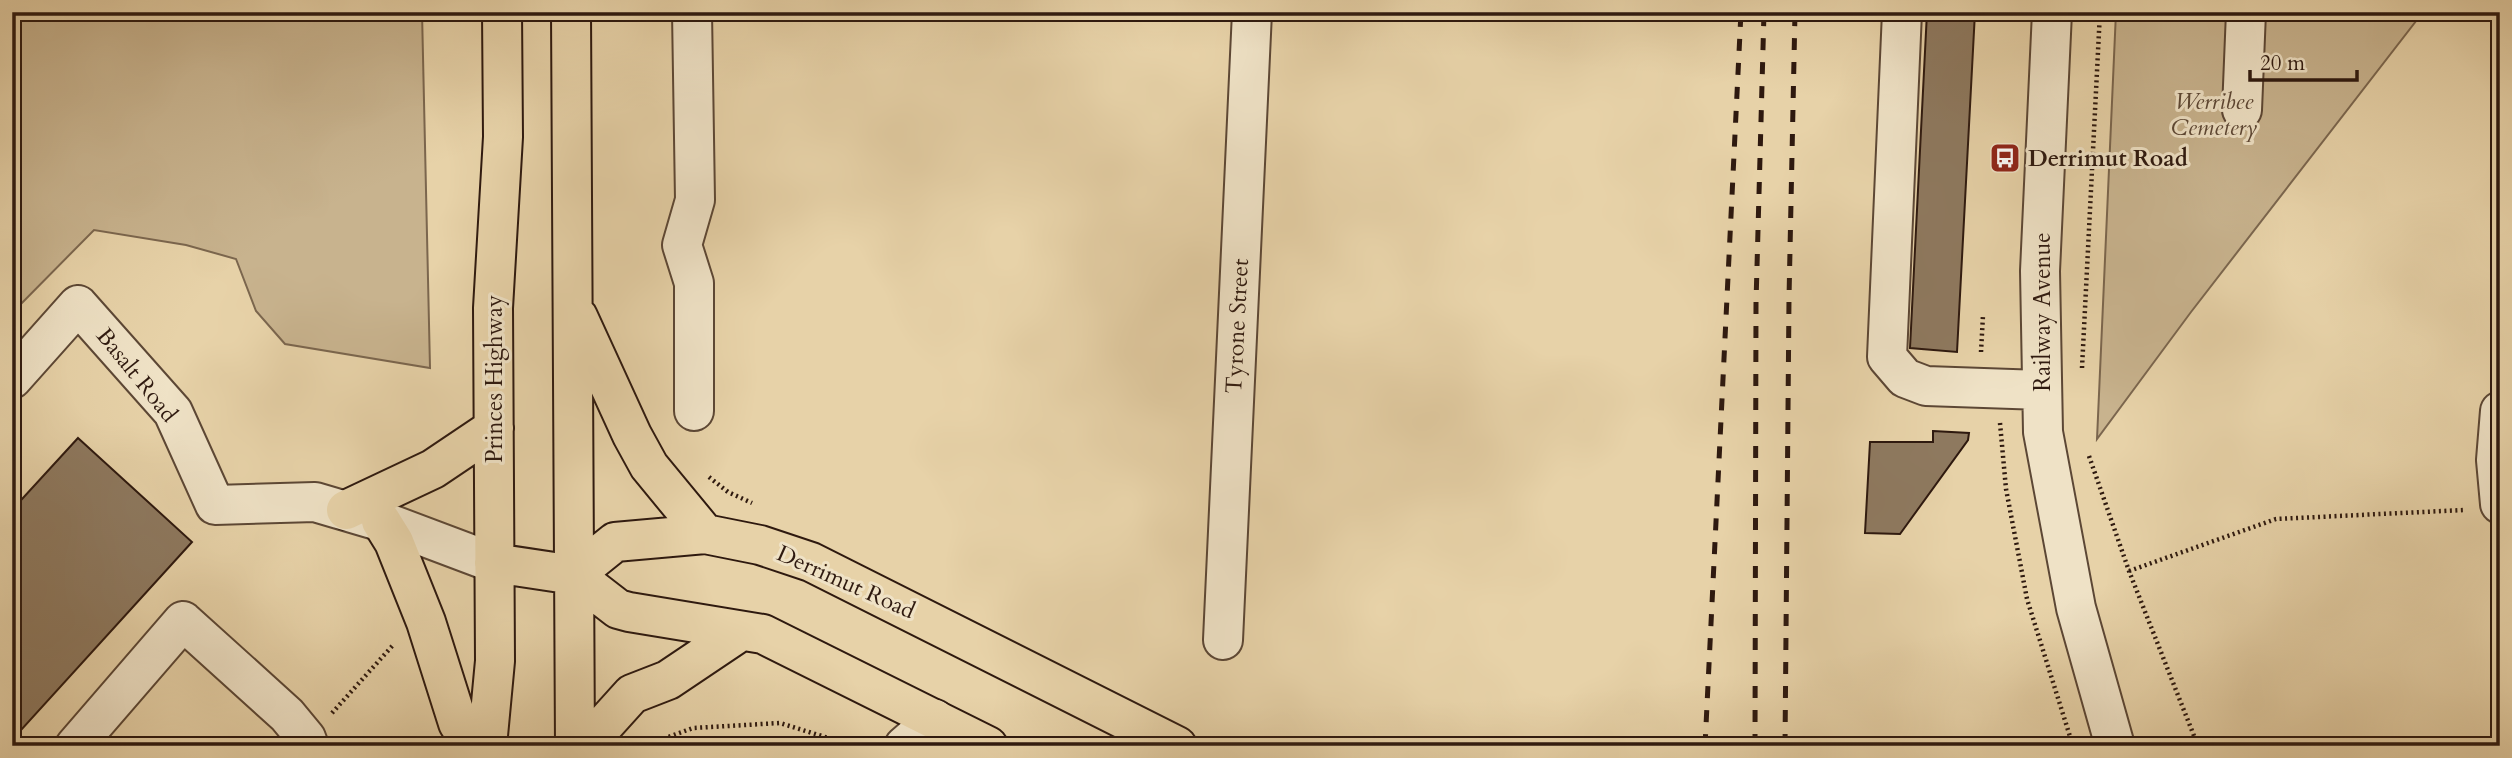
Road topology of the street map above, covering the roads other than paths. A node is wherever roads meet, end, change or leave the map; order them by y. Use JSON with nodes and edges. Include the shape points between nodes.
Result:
{"nodes":[{"id":1,"x":502,"y":12,"type":"edge"},
{"id":2,"x":570,"y":12,"type":"edge"},
{"id":3,"x":692,"y":12,"type":"edge"},
{"id":4,"x":1252,"y":12,"type":"edge"},
{"id":5,"x":1902,"y":12,"type":"edge"},
{"id":6,"x":2052,"y":12,"type":"edge"},
{"id":7,"x":2246,"y":12,"type":"edge"},
{"id":8,"x":2242,"y":110,"type":"dead end"},
{"id":9,"x":572,"y":305,"type":"junction"},
{"id":10,"x":12,"y":379,"type":"edge"},
{"id":11,"x":2042,"y":390,"type":"junction"},
{"id":12,"x":694,"y":411,"type":"dead end"},
{"id":13,"x":2500,"y":411,"type":"edge"},
{"id":14,"x":494,"y":428,"type":"junction"},
{"id":15,"x":2487,"y":506,"type":"edge"},
{"id":16,"x":364,"y":516,"type":"junction"},
{"id":17,"x":705,"y":534,"type":"junction"},
{"id":18,"x":494,"y":563,"type":"junction"},
{"id":19,"x":573,"y":575,"type":"junction"},
{"id":20,"x":2077,"y":608,"type":"junction"},
{"id":21,"x":741,"y":631,"type":"junction"},
{"id":22,"x":1223,"y":640,"type":"dead end"},
{"id":23,"x":935,"y":719,"type":"junction"},
{"id":24,"x":307,"y":742,"type":"edge"},
{"id":25,"x":77,"y":745,"type":"edge"},
{"id":26,"x":473,"y":746,"type":"edge"},
{"id":27,"x":487,"y":746,"type":"edge"},
{"id":28,"x":575,"y":746,"type":"edge"},
{"id":29,"x":584,"y":746,"type":"edge"},
{"id":30,"x":904,"y":746,"type":"edge"},
{"id":31,"x":988,"y":746,"type":"edge"},
{"id":32,"x":1177,"y":746,"type":"edge"},
{"id":33,"x":2115,"y":746,"type":"edge"},
{"id":34,"x":2136,"y":746,"type":"edge"}],
"edges":[{"from":1,"to":14,"type":"highway","name":"Princes Highway"},
{"from":2,"to":9,"type":"highway"},
{"from":3,"to":12,"type":"street","via":[[695,200],[682,245],[694,283]]},
{"from":4,"to":22,"type":"street","name":"Tyrone Street"},
{"from":5,"to":11,"type":"street","via":[[1887,357],[1897,370],[1926,386]]},
{"from":6,"to":11,"type":"street","name":"Railway Avenue","via":[[2040,271]]},
{"from":7,"to":8,"type":"street"},
{"from":9,"to":17,"type":"highway","via":[[649,466]]},
{"from":9,"to":19,"type":"highway"},
{"from":10,"to":16,"type":"street","name":"Basalt Road","via":[[78,305],[173,412],[215,505],[315,502]]},
{"from":11,"to":20,"type":"street","name":"Railway Avenue","via":[[2043,432]]},
{"from":13,"to":15,"type":"street"},
{"from":14,"to":16,"type":"highway"},
{"from":14,"to":18,"type":"highway","name":"Princes Highway"},
{"from":16,"to":18,"type":"street","name":"Basalt Road"},
{"from":16,"to":26,"type":"highway","via":[[394,542],[426,622],[458,723]]},
{"from":17,"to":19,"type":"highway","name":"Derrimut Road","via":[[615,542]]},
{"from":17,"to":32,"type":"highway","name":"Derrimut Road","via":[[811,562]]},
{"from":18,"to":19,"type":"highway"},
{"from":18,"to":27,"type":"highway","name":"Princes Highway","via":[[495,661]]},
{"from":19,"to":21,"type":"highway","via":[[618,609]]},
{"from":19,"to":28,"type":"highway"},
{"from":20,"to":33,"type":"street","name":"Railway Avenue"},
{"from":20,"to":34,"type":"street","name":"Railway Avenue"},
{"from":21,"to":23,"type":"highway","via":[[763,634]]},
{"from":21,"to":29,"type":"highway","via":[[668,680],[632,694]]},
{"from":23,"to":30,"type":"street"},
{"from":23,"to":31,"type":"highway"},
{"from":24,"to":25,"type":"street","via":[[287,715],[183,621]]}]}
